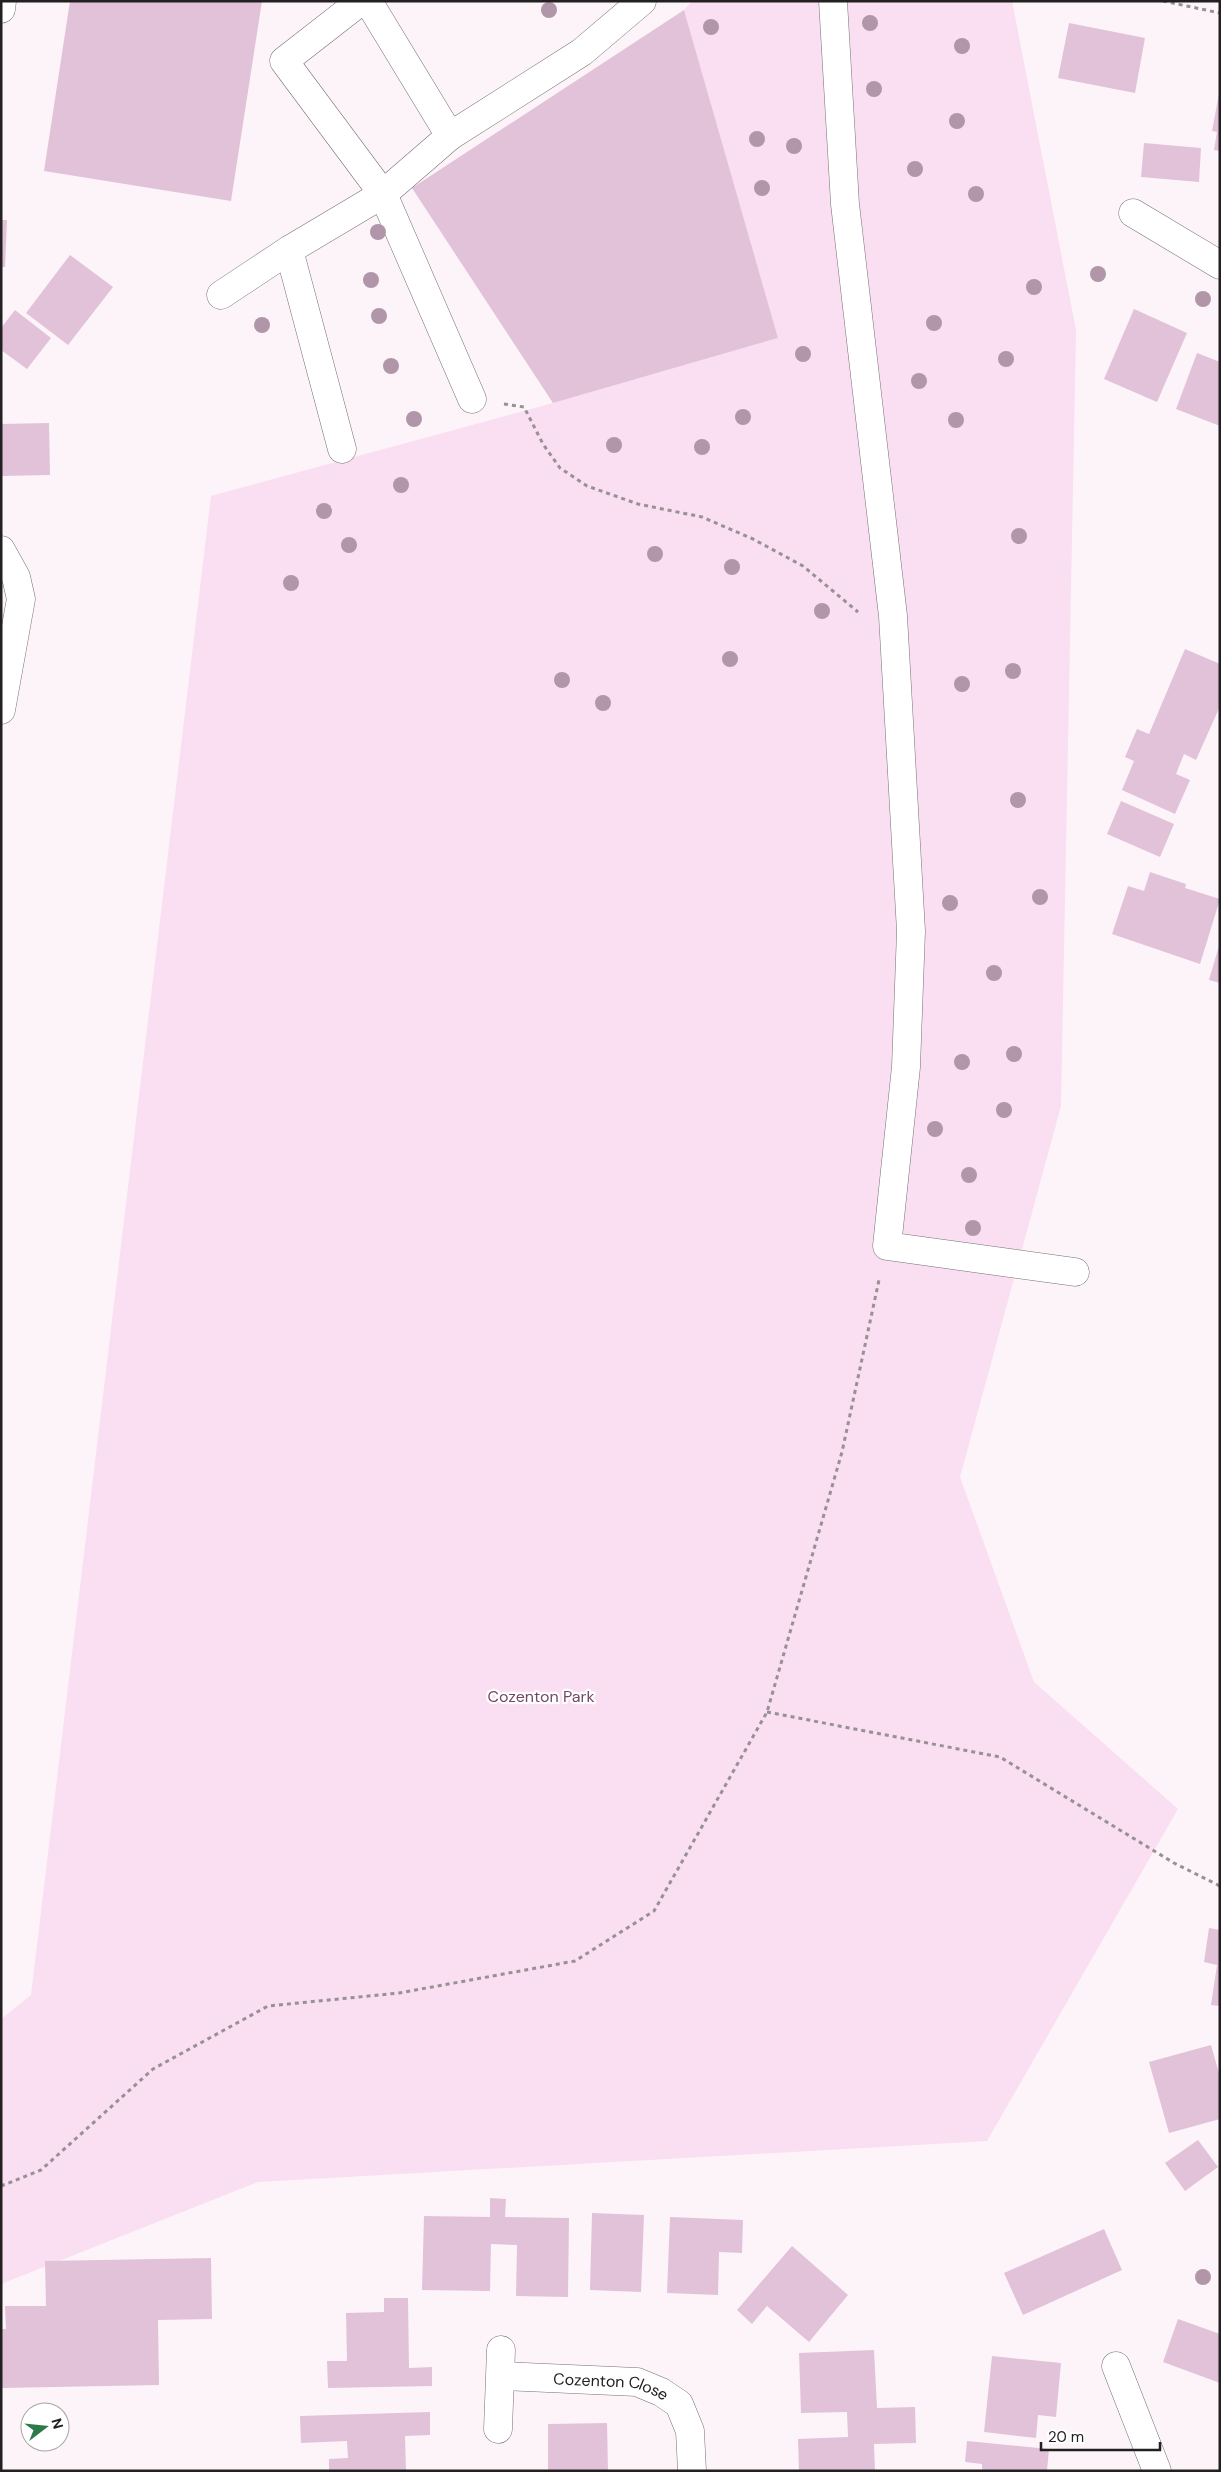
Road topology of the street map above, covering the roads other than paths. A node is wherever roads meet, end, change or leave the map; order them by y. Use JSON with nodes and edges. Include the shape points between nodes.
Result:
{"nodes":[{"id":1,"x":2,"y":1,"type":"edge"},
{"id":2,"x":361,"y":1,"type":"edge"},
{"id":3,"x":368,"y":1,"type":"edge"},
{"id":4,"x":642,"y":1,"type":"edge"},
{"id":5,"x":833,"y":1,"type":"edge"},
{"id":6,"x":1,"y":9,"type":"edge"},
{"id":7,"x":450,"y":136,"type":"junction"},
{"id":8,"x":383,"y":194,"type":"junction"},
{"id":9,"x":1133,"y":213,"type":"dead end"},
{"id":10,"x":289,"y":250,"type":"junction"},
{"id":11,"x":1220,"y":265,"type":"edge"},
{"id":12,"x":221,"y":295,"type":"dead end"},
{"id":13,"x":472,"y":399,"type":"road end"},
{"id":14,"x":342,"y":449,"type":"dead end"},
{"id":15,"x":1,"y":550,"type":"edge"},
{"id":16,"x":1,"y":710,"type":"edge"},
{"id":17,"x":1075,"y":1272,"type":"dead end"},
{"id":18,"x":1116,"y":2366,"type":"dead end"},
{"id":19,"x":498,"y":2429,"type":"dead end"},
{"id":20,"x":692,"y":2471,"type":"edge"},
{"id":21,"x":1157,"y":2471,"type":"edge"}],
"edges":[{"from":1,"to":6,"type":"street"},
{"from":2,"to":8,"type":"street","via":[[284,61]]},
{"from":3,"to":7,"type":"street"},
{"from":4,"to":7,"type":"street","via":[[582,52]]},
{"from":5,"to":17,"type":"street","via":[[845,204],[894,639],[911,931],[906,1067],[887,1246]]},
{"from":7,"to":8,"type":"street"},
{"from":8,"to":10,"type":"street"},
{"from":8,"to":13,"type":"street"},
{"from":9,"to":11,"type":"street"},
{"from":10,"to":12,"type":"street"},
{"from":10,"to":14,"type":"street"},
{"from":15,"to":16,"type":"street","via":[[16,578],[21,599]]},
{"from":18,"to":21,"type":"street"},
{"from":19,"to":20,"type":"street","name":"Cozenton Close","via":[[501,2363],[637,2382],[661,2392],[678,2404],[690,2431]]}]}
